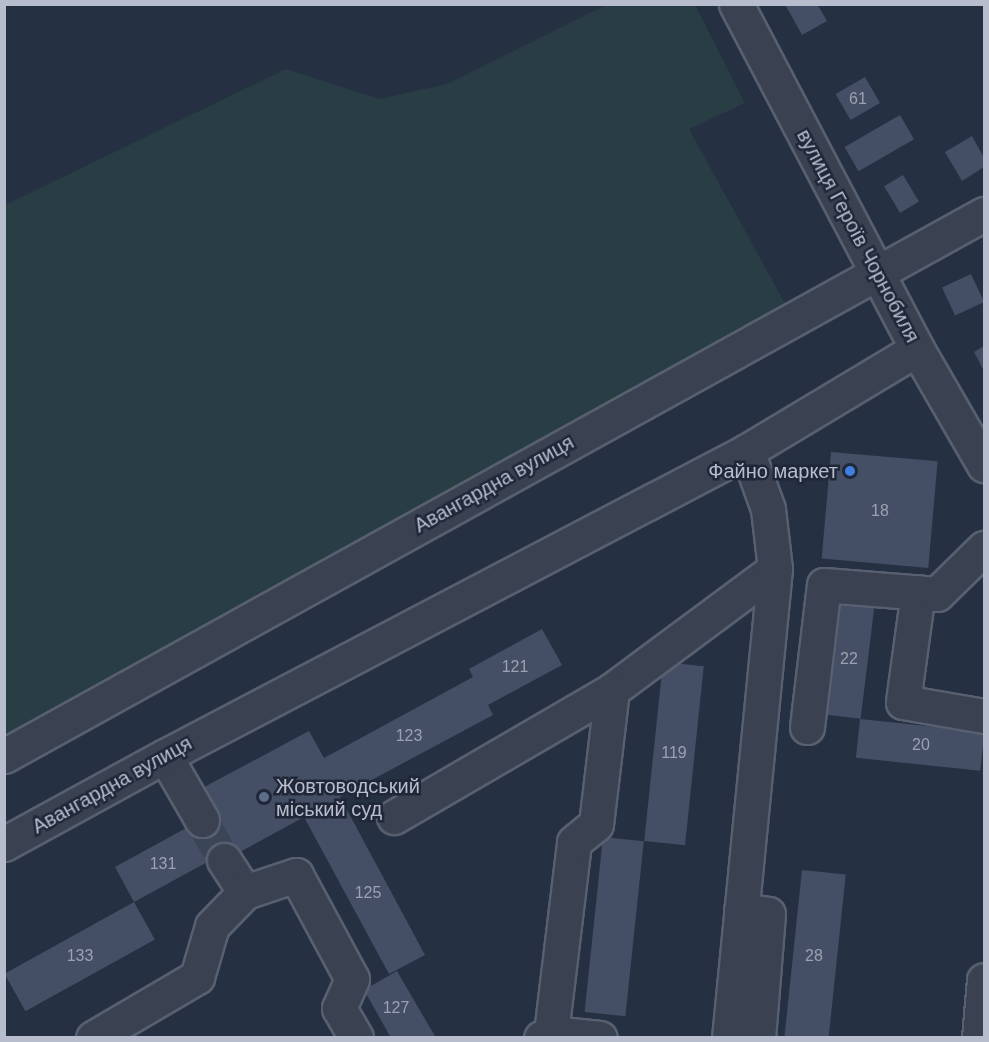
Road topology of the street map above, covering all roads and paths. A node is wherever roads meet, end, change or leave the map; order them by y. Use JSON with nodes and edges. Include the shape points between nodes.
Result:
{"nodes":[{"id":1,"x":736,"y":4,"type":"edge"},
{"id":2,"x":984,"y":214,"type":"edge"},
{"id":3,"x":877,"y":273,"type":"junction"},
{"id":4,"x":917,"y":349,"type":"junction"},
{"id":5,"x":747,"y":451,"type":"junction"},
{"id":6,"x":984,"y":465,"type":"edge"},
{"id":7,"x":984,"y":548,"type":"edge"},
{"id":8,"x":775,"y":569,"type":"junction"},
{"id":9,"x":918,"y":592,"type":"junction"},
{"id":10,"x":612,"y":690,"type":"junction"},
{"id":11,"x":984,"y":716,"type":"edge"},
{"id":12,"x":807,"y":727,"type":"dead end"},
{"id":13,"x":4,"y":756,"type":"edge"},
{"id":14,"x":165,"y":756,"type":"junction"},
{"id":15,"x":394,"y":817,"type":"dead end"},
{"id":16,"x":202,"y":820,"type":"tunnel mouth"},
{"id":17,"x":4,"y":844,"type":"edge"},
{"id":18,"x":224,"y":860,"type":"tunnel mouth"},
{"id":19,"x":245,"y":892,"type":"junction"},
{"id":20,"x":741,"y":910,"type":"junction"},
{"id":21,"x":984,"y":980,"type":"edge"},
{"id":22,"x":546,"y":1035,"type":"edge"},
{"id":23,"x":93,"y":1038,"type":"edge"},
{"id":24,"x":356,"y":1038,"type":"edge"},
{"id":25,"x":600,"y":1038,"type":"edge"},
{"id":26,"x":729,"y":1038,"type":"edge"},
{"id":27,"x":758,"y":1038,"type":"edge"},
{"id":28,"x":979,"y":1038,"type":"edge"}],
"edges":[{"from":1,"to":3,"type":"street","name":"вулиця Героїв Чорнобиля"},
{"from":2,"to":3,"type":"street","name":"Авангардна вулиця"},
{"from":3,"to":4,"type":"street","name":"вулиця Героїв Чорнобиля"},
{"from":3,"to":13,"type":"street","name":"Авангардна вулиця"},
{"from":4,"to":5,"type":"street","name":"Авангардна вулиця"},
{"from":4,"to":6,"type":"street","name":"вулиця Героїв Чорнобиля"},
{"from":5,"to":8,"type":"street","via":[[768,509]]},
{"from":5,"to":14,"type":"street","name":"Авангардна вулиця"},
{"from":7,"to":9,"type":"street","via":[[937,594]]},
{"from":8,"to":10,"type":"street"},
{"from":8,"to":20,"type":"street"},
{"from":9,"to":11,"type":"street","via":[[903,702]]},
{"from":9,"to":12,"type":"street","via":[[824,585]]},
{"from":10,"to":15,"type":"street"},
{"from":10,"to":22,"type":"street","via":[[596,825],[574,842]]},
{"from":14,"to":16,"type":"street"},
{"from":14,"to":17,"type":"street","name":"Авангардна вулиця"},
{"from":18,"to":19,"type":"street"},
{"from":19,"to":23,"type":"street","via":[[212,926],[197,977]]},
{"from":19,"to":24,"type":"street","via":[[296,875],[352,979],[339,1008]]},
{"from":20,"to":26,"type":"street"},
{"from":20,"to":27,"type":"street","via":[[768,914]]},
{"from":21,"to":28,"type":"street"},
{"from":22,"to":25,"type":"street"}]}
